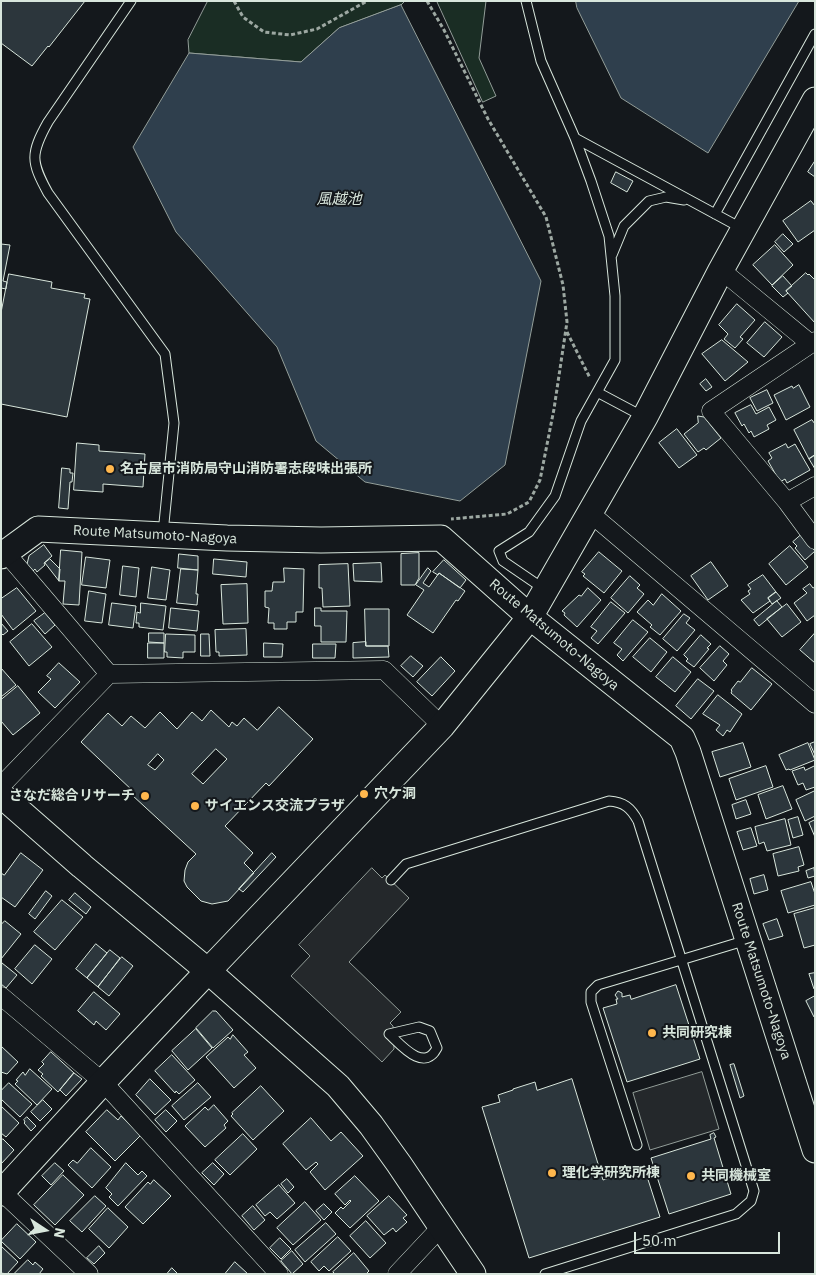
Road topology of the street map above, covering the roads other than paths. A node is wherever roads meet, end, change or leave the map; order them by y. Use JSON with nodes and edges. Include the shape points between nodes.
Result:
{"nodes":[{"id":1,"x":131,"y":1,"type":"edge"},
{"id":2,"x":526,"y":1,"type":"edge"},
{"id":3,"x":815,"y":34,"type":"edge"},
{"id":4,"x":812,"y":112,"type":"edge"},
{"id":5,"x":574,"y":138,"type":"junction"},
{"id":6,"x":691,"y":201,"type":"junction"},
{"id":7,"x":715,"y":214,"type":"junction"},
{"id":8,"x":743,"y":229,"type":"junction"},
{"id":9,"x":611,"y":258,"type":"junction"},
{"id":10,"x":721,"y":270,"type":"junction"},
{"id":11,"x":813,"y":342,"type":"edge"},
{"id":12,"x":597,"y":392,"type":"junction"},
{"id":13,"x":645,"y":417,"type":"junction"},
{"id":14,"x":815,"y":486,"type":"edge"},
{"id":15,"x":787,"y":502,"type":"junction"},
{"id":16,"x":590,"y":513,"type":"junction"},
{"id":17,"x":163,"y":535,"type":"junction"},
{"id":18,"x":815,"y":540,"type":"edge"},
{"id":19,"x":4,"y":555,"type":"edge"},
{"id":20,"x":545,"y":590,"type":"junction"},
{"id":21,"x":530,"y":617,"type":"junction"},
{"id":22,"x":109,"y":674,"type":"junction"},
{"id":23,"x":815,"y":704,"type":"edge"},
{"id":24,"x":442,"y":726,"type":"junction"},
{"id":25,"x":1,"y":786,"type":"edge"},
{"id":26,"x":1,"y":796,"type":"edge"},
{"id":27,"x":391,"y":880,"type":"dead end"},
{"id":28,"x":748,"y":940,"type":"junction"},
{"id":29,"x":682,"y":960,"type":"junction"},
{"id":30,"x":208,"y":971,"type":"junction"},
{"id":31,"x":1,"y":996,"type":"edge"},
{"id":32,"x":389,"y":1034,"type":"joint"},
{"id":33,"x":103,"y":1082,"type":"junction"},
{"id":34,"x":637,"y":1145,"type":"dead end"},
{"id":35,"x":815,"y":1150,"type":"edge"},
{"id":36,"x":2,"y":1192,"type":"edge"},
{"id":37,"x":442,"y":1226,"type":"junction"},
{"id":38,"x":88,"y":1274,"type":"edge"},
{"id":39,"x":279,"y":1274,"type":"edge"},
{"id":40,"x":397,"y":1274,"type":"edge"},
{"id":41,"x":473,"y":1274,"type":"edge"},
{"id":42,"x":545,"y":1274,"type":"edge"}],
"edges":[{"from":1,"to":17,"type":"lane","via":[[48,122],[34,154],[36,171],[48,193],[165,354],[174,423]]},
{"from":2,"to":5,"type":"lane","via":[[541,61]]},
{"from":3,"to":7,"type":"lane"},
{"from":4,"to":8,"type":"street"},
{"from":5,"to":6,"type":"lane"},
{"from":5,"to":9,"type":"lane","via":[[609,236]]},
{"from":6,"to":7,"type":"lane"},
{"from":6,"to":9,"type":"lane","via":[[666,197],[649,201],[624,226]]},
{"from":7,"to":8,"type":"lane"},
{"from":8,"to":10,"type":"street"},
{"from":9,"to":12,"type":"lane","via":[[615,296],[615,360]]},
{"from":10,"to":11,"type":"street"},
{"from":10,"to":13,"type":"street"},
{"from":11,"to":15,"type":"street","via":[[711,411]]},
{"from":12,"to":13,"type":"lane"},
{"from":12,"to":20,"type":"lane","via":[[581,421],[555,496],[529,532],[499,551],[503,561]]},
{"from":13,"to":16,"type":"street"},
{"from":14,"to":15,"type":"street"},
{"from":15,"to":18,"type":"street"},
{"from":16,"to":20,"type":"street"},
{"from":16,"to":23,"type":"street"},
{"from":17,"to":19,"type":"street","name":"Route Matsumoto-Nagoya","via":[[38,530]]},
{"from":17,"to":21,"type":"street","name":"Route Matsumoto-Nagoya","via":[[321,540],[441,538]]},
{"from":19,"to":22,"type":"street"},
{"from":20,"to":21,"type":"street"},
{"from":21,"to":24,"type":"street"},
{"from":21,"to":28,"type":"street","name":"Route Matsumoto-Nagoya","via":[[682,738]]},
{"from":22,"to":24,"type":"street","via":[[384,670]]},
{"from":22,"to":25,"type":"street"},
{"from":24,"to":30,"type":"street"},
{"from":26,"to":30,"type":"street"},
{"from":27,"to":29,"type":"lane","via":[[406,864],[609,801],[617,802],[632,810],[638,820]]},
{"from":28,"to":29,"type":"lane"},
{"from":28,"to":35,"type":"street","name":"Route Matsumoto-Nagoya"},
{"from":29,"to":34,"type":"lane","via":[[598,985],[591,992],[591,1002]]},
{"from":29,"to":42,"type":"lane","via":[[752,1182],[751,1201],[736,1214]]},
{"from":30,"to":33,"type":"street"},
{"from":30,"to":37,"type":"street","via":[[338,1086]]},
{"from":31,"to":33,"type":"street"},
{"from":32,"to":32,"type":"lane","via":[[424,1028],[430,1031],[437,1048],[434,1054],[418,1058]]},
{"from":33,"to":36,"type":"street"},
{"from":33,"to":39,"type":"street"},
{"from":36,"to":38,"type":"street"},
{"from":37,"to":40,"type":"street"},
{"from":37,"to":41,"type":"street"}]}
